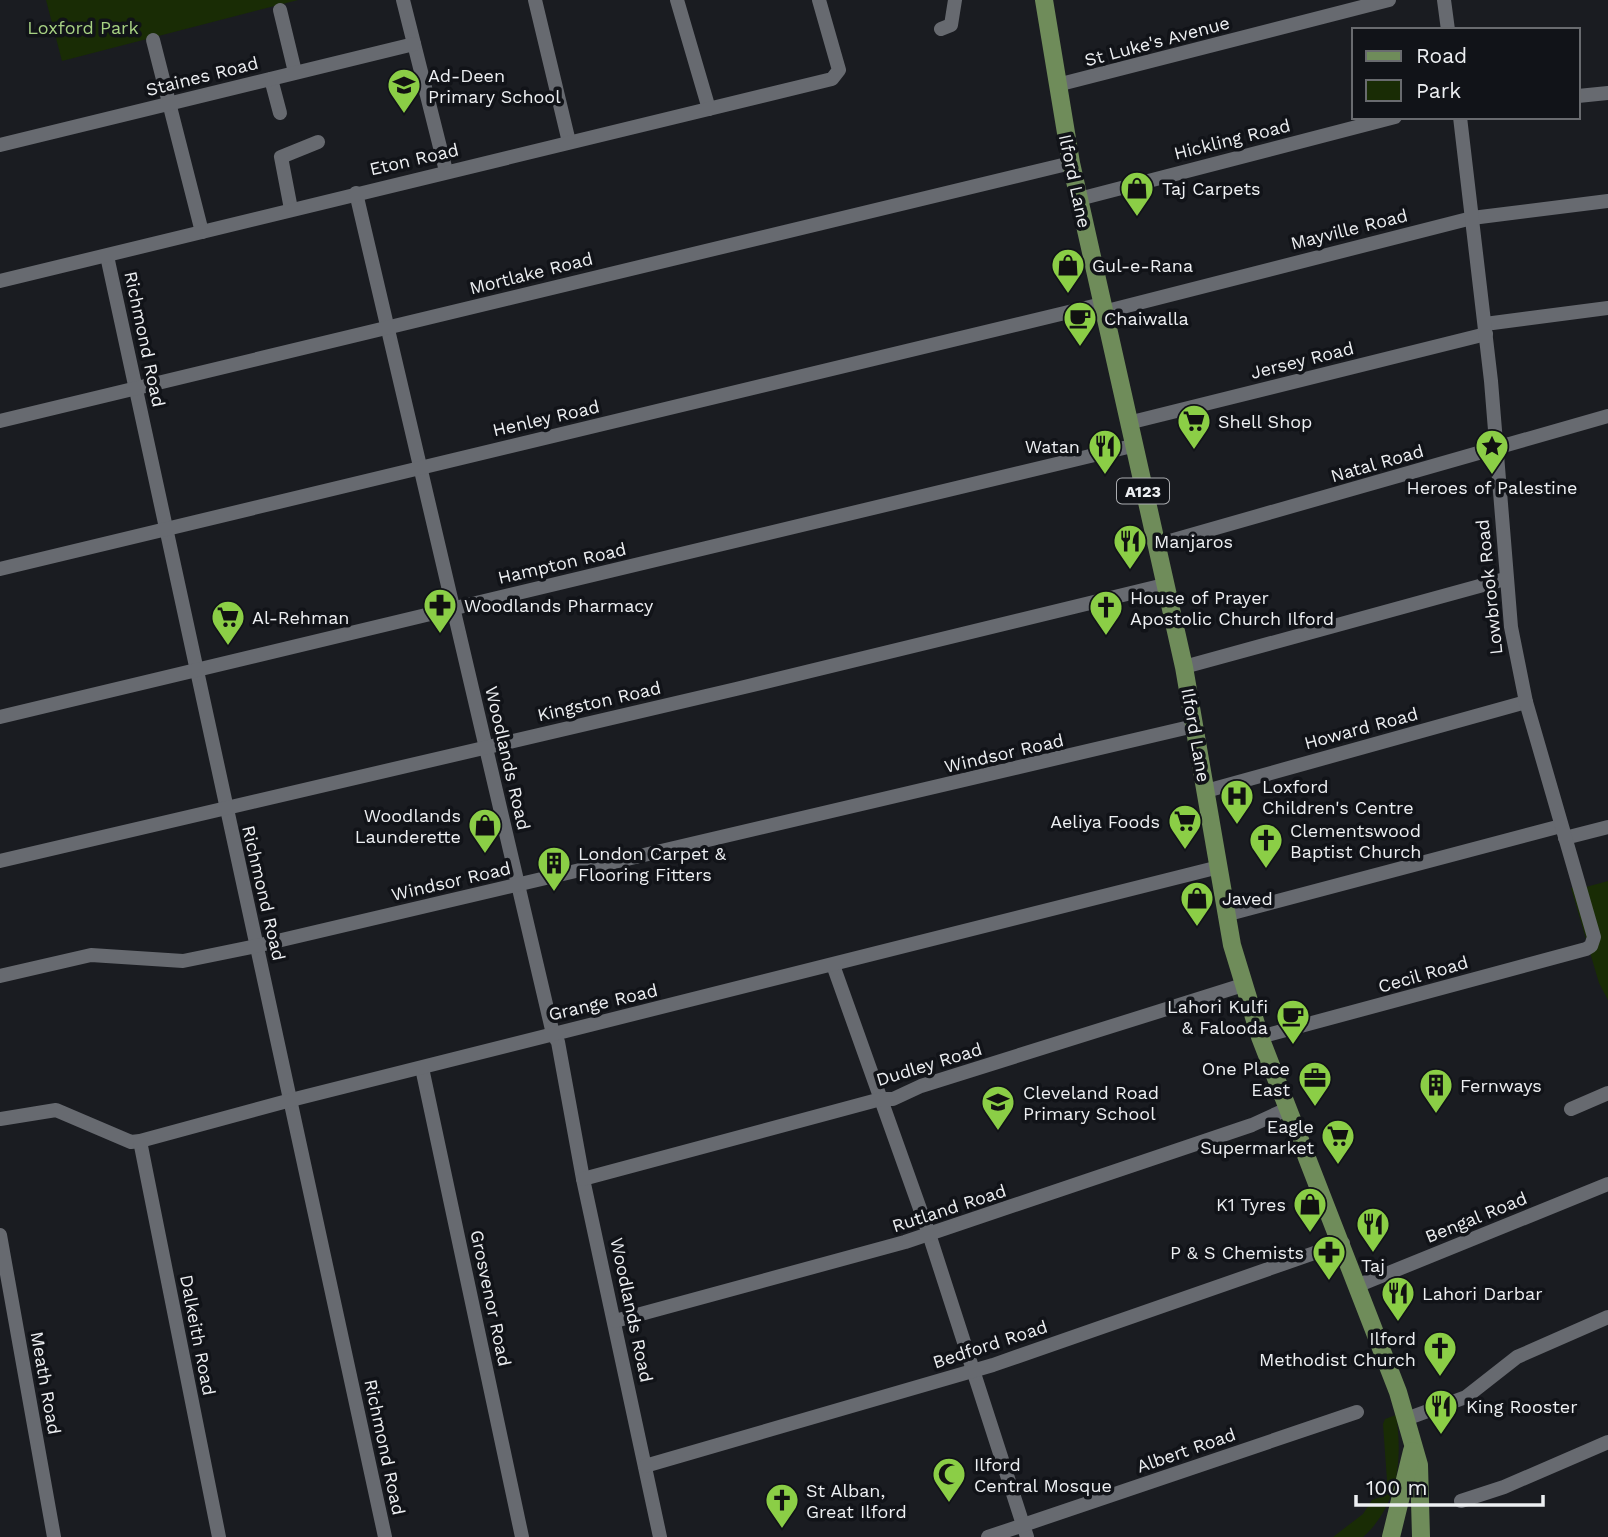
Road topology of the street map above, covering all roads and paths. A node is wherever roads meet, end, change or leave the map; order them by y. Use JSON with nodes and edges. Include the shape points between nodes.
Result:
{"nodes":[{"id":1,"x":403,"y":0,"type":"edge"},
{"id":2,"x":535,"y":0,"type":"edge"},
{"id":3,"x":677,"y":0,"type":"edge"},
{"id":4,"x":819,"y":0,"type":"edge"},
{"id":5,"x":956,"y":0,"type":"edge"},
{"id":6,"x":1044,"y":0,"type":"edge"},
{"id":7,"x":1389,"y":0,"type":"edge"},
{"id":8,"x":1444,"y":0,"type":"edge"},
{"id":9,"x":280,"y":10,"type":"dead end"},
{"id":10,"x":1448,"y":28,"type":"edge"},
{"id":11,"x":941,"y":29,"type":"dead end"},
{"id":12,"x":153,"y":40,"type":"dead end"},
{"id":13,"x":414,"y":44,"type":"junction"},
{"id":14,"x":295,"y":72,"type":"junction"},
{"id":15,"x":271,"y":79,"type":"junction"},
{"id":16,"x":1057,"y":85,"type":"junction"},
{"id":17,"x":1608,"y":93,"type":"edge"},
{"id":18,"x":1580,"y":96,"type":"edge"},
{"id":19,"x":169,"y":105,"type":"junction"},
{"id":20,"x":709,"y":109,"type":"junction"},
{"id":21,"x":280,"y":113,"type":"dead end"},
{"id":22,"x":1387,"y":119,"type":"edge"},
{"id":23,"x":1460,"y":119,"type":"edge"},
{"id":24,"x":318,"y":142,"type":"dead end"},
{"id":25,"x":569,"y":142,"type":"junction"},
{"id":26,"x":0,"y":145,"type":"edge"},
{"id":27,"x":1071,"y":163,"type":"junction"},
{"id":28,"x":446,"y":171,"type":"junction"},
{"id":29,"x":356,"y":193,"type":"junction"},
{"id":30,"x":1079,"y":199,"type":"junction"},
{"id":31,"x":1608,"y":201,"type":"edge"},
{"id":32,"x":291,"y":209,"type":"junction"},
{"id":33,"x":1472,"y":218,"type":"junction"},
{"id":34,"x":202,"y":232,"type":"junction"},
{"id":35,"x":107,"y":257,"type":"junction"},
{"id":36,"x":0,"y":281,"type":"edge"},
{"id":37,"x":1103,"y":308,"type":"junction"},
{"id":38,"x":1608,"y":308,"type":"edge"},
{"id":39,"x":388,"y":327,"type":"junction"},
{"id":40,"x":1485,"y":329,"type":"junction"},
{"id":41,"x":136,"y":389,"type":"junction"},
{"id":42,"x":1607,"y":421,"type":"edge"},
{"id":43,"x":0,"y":422,"type":"edge"},
{"id":44,"x":1128,"y":423,"type":"junction"},
{"id":45,"x":1132,"y":446,"type":"junction"},
{"id":46,"x":1495,"y":450,"type":"junction"},
{"id":47,"x":420,"y":468,"type":"junction"},
{"id":48,"x":166,"y":529,"type":"junction"},
{"id":49,"x":1156,"y":545,"type":"junction"},
{"id":50,"x":0,"y":569,"type":"edge"},
{"id":51,"x":1505,"y":579,"type":"junction"},
{"id":52,"x":1164,"y":585,"type":"junction"},
{"id":53,"x":453,"y":607,"type":"junction"},
{"id":54,"x":1184,"y":667,"type":"junction"},
{"id":55,"x":196,"y":669,"type":"junction"},
{"id":56,"x":1526,"y":702,"type":"junction"},
{"id":57,"x":0,"y":717,"type":"edge"},
{"id":58,"x":1195,"y":726,"type":"junction"},
{"id":59,"x":485,"y":746,"type":"junction"},
{"id":60,"x":1206,"y":791,"type":"junction"},
{"id":61,"x":226,"y":808,"type":"junction"},
{"id":62,"x":1608,"y":827,"type":"edge"},
{"id":63,"x":1563,"y":832,"type":"junction"},
{"id":64,"x":0,"y":861,"type":"edge"},
{"id":65,"x":1219,"y":867,"type":"junction"},
{"id":66,"x":518,"y":884,"type":"junction"},
{"id":67,"x":1226,"y":915,"type":"junction"},
{"id":68,"x":1593,"y":942,"type":"joint"},
{"id":69,"x":256,"y":946,"type":"junction"},
{"id":70,"x":833,"y":965,"type":"junction"},
{"id":71,"x":0,"y":976,"type":"edge"},
{"id":72,"x":1243,"y":985,"type":"junction"},
{"id":73,"x":553,"y":1034,"type":"junction"},
{"id":74,"x":1260,"y":1037,"type":"junction"},
{"id":75,"x":422,"y":1068,"type":"junction"},
{"id":76,"x":1608,"y":1093,"type":"edge"},
{"id":77,"x":292,"y":1100,"type":"junction"},
{"id":78,"x":881,"y":1100,"type":"junction"},
{"id":79,"x":1287,"y":1109,"type":"junction"},
{"id":80,"x":1571,"y":1109,"type":"dead end"},
{"id":81,"x":0,"y":1119,"type":"edge"},
{"id":82,"x":140,"y":1141,"type":"junction"},
{"id":83,"x":583,"y":1179,"type":"junction"},
{"id":84,"x":1608,"y":1185,"type":"edge"},
{"id":85,"x":929,"y":1234,"type":"junction"},
{"id":86,"x":0,"y":1235,"type":"edge"},
{"id":87,"x":1343,"y":1243,"type":"junction"},
{"id":88,"x":1359,"y":1285,"type":"junction"},
{"id":89,"x":1608,"y":1317,"type":"edge"},
{"id":90,"x":615,"y":1321,"type":"junction"},
{"id":91,"x":971,"y":1371,"type":"junction"},
{"id":92,"x":1357,"y":1412,"type":"dead end"},
{"id":93,"x":1406,"y":1419,"type":"junction"},
{"id":94,"x":1608,"y":1443,"type":"edge"},
{"id":95,"x":1412,"y":1451,"type":"junction"},
{"id":96,"x":645,"y":1466,"type":"junction"},
{"id":97,"x":1461,"y":1501,"type":"dead end"},
{"id":98,"x":1026,"y":1532,"type":"edge"},
{"id":99,"x":54,"y":1537,"type":"edge"},
{"id":100,"x":219,"y":1537,"type":"edge"},
{"id":101,"x":385,"y":1537,"type":"edge"},
{"id":102,"x":522,"y":1537,"type":"edge"},
{"id":103,"x":660,"y":1537,"type":"edge"},
{"id":104,"x":988,"y":1537,"type":"edge"},
{"id":105,"x":1391,"y":1537,"type":"edge"},
{"id":106,"x":1421,"y":1537,"type":"edge"}],
"edges":[{"from":1,"to":13,"type":"street"},
{"from":2,"to":25,"type":"street"},
{"from":3,"to":20,"type":"street"},
{"from":4,"to":20,"type":"street","name":"Eton Road","via":[[837,76]]},
{"from":5,"to":11,"type":"street","via":[[951,24]]},
{"from":6,"to":16,"type":"main road","name":"Ilford Lane","number":"A123"},
{"from":7,"to":16,"type":"street","name":"St Luke's Avenue"},
{"from":8,"to":10,"type":"street"},
{"from":9,"to":14,"type":"street"},
{"from":12,"to":19,"type":"street"},
{"from":13,"to":14,"type":"street","name":"Staines Road"},
{"from":13,"to":28,"type":"street"},
{"from":14,"to":15,"type":"street","name":"Staines Road"},
{"from":15,"to":19,"type":"street","name":"Staines Road"},
{"from":15,"to":21,"type":"street"},
{"from":16,"to":27,"type":"main road","name":"Ilford Lane","number":"A123"},
{"from":17,"to":18,"type":"street"},
{"from":19,"to":26,"type":"street","name":"Staines Road"},
{"from":19,"to":34,"type":"street"},
{"from":20,"to":25,"type":"street","name":"Eton Road"},
{"from":22,"to":30,"type":"street","name":"Hickling Road"},
{"from":23,"to":33,"type":"street","name":"Lowbrook Road"},
{"from":24,"to":32,"type":"street","via":[[281,157]]},
{"from":25,"to":28,"type":"street","name":"Eton Road"},
{"from":27,"to":30,"type":"main road","name":"Ilford Lane","number":"A123"},
{"from":27,"to":39,"type":"street","name":"Mortlake Road"},
{"from":28,"to":29,"type":"street","name":"Eton Road"},
{"from":29,"to":32,"type":"street","name":"Eton Road"},
{"from":29,"to":39,"type":"street","name":"Woodlands Road"},
{"from":30,"to":37,"type":"main road","name":"Ilford Lane","number":"A123"},
{"from":31,"to":33,"type":"street","name":"Mayville Road"},
{"from":32,"to":34,"type":"street","name":"Eton Road"},
{"from":33,"to":37,"type":"street","name":"Mayville Road"},
{"from":33,"to":40,"type":"street","name":"Lowbrook Road"},
{"from":34,"to":35,"type":"street","name":"Eton Road"},
{"from":35,"to":36,"type":"street","name":"Eton Road"},
{"from":35,"to":41,"type":"street","name":"Richmond Road"},
{"from":37,"to":44,"type":"main road","name":"Ilford Lane","number":"A123"},
{"from":37,"to":47,"type":"street","name":"Henley Road"},
{"from":38,"to":40,"type":"street","name":"Jersey Road"},
{"from":39,"to":41,"type":"street","name":"Mortlake Road"},
{"from":39,"to":47,"type":"street","name":"Woodlands Road"},
{"from":40,"to":44,"type":"street","name":"Jersey Road"},
{"from":40,"to":46,"type":"street","name":"Lowbrook Road"},
{"from":41,"to":43,"type":"street","name":"Mortlake Road"},
{"from":41,"to":48,"type":"street","name":"Richmond Road"},
{"from":42,"to":46,"type":"street","name":"Natal Road"},
{"from":44,"to":45,"type":"main road","name":"Ilford Lane","number":"A123"},
{"from":45,"to":49,"type":"main road","name":"Ilford Lane","number":"A123"},
{"from":45,"to":53,"type":"street","name":"Hampton Road"},
{"from":46,"to":49,"type":"street","name":"Natal Road"},
{"from":46,"to":51,"type":"street","name":"Lowbrook Road"},
{"from":47,"to":48,"type":"street","name":"Henley Road"},
{"from":47,"to":53,"type":"street","name":"Woodlands Road"},
{"from":48,"to":50,"type":"street","name":"Henley Road"},
{"from":48,"to":55,"type":"street","name":"Richmond Road"},
{"from":49,"to":52,"type":"main road","name":"Ilford Lane","number":"A123"},
{"from":51,"to":54,"type":"street"},
{"from":51,"to":56,"type":"street","name":"Lowbrook Road"},
{"from":52,"to":54,"type":"main road","name":"Ilford Lane","number":"A123"},
{"from":52,"to":59,"type":"street","name":"Kingston Road"},
{"from":53,"to":55,"type":"street","name":"Hampton Road"},
{"from":53,"to":59,"type":"street","name":"Woodlands Road"},
{"from":54,"to":58,"type":"main road","name":"Ilford Lane","number":"A123"},
{"from":55,"to":57,"type":"street","name":"Hampton Road"},
{"from":55,"to":61,"type":"street","name":"Richmond Road"},
{"from":56,"to":60,"type":"street","name":"Howard Road"},
{"from":56,"to":63,"type":"street","name":"Lowbrook Road"},
{"from":58,"to":60,"type":"main road","name":"Ilford Lane","number":"A123"},
{"from":58,"to":66,"type":"street","name":"Windsor Road"},
{"from":59,"to":61,"type":"street","name":"Kingston Road"},
{"from":59,"to":66,"type":"street","name":"Woodlands Road"},
{"from":60,"to":65,"type":"main road","name":"Ilford Lane","number":"A123"},
{"from":61,"to":64,"type":"street","name":"Kingston Road"},
{"from":61,"to":69,"type":"street","name":"Richmond Road"},
{"from":62,"to":63,"type":"street"},
{"from":63,"to":67,"type":"street"},
{"from":63,"to":68,"type":"street","name":"Lowbrook Road"},
{"from":65,"to":67,"type":"main road","name":"Ilford Lane","number":"A123"},
{"from":65,"to":70,"type":"street","name":"Grange Road"},
{"from":66,"to":69,"type":"street","name":"Windsor Road"},
{"from":66,"to":73,"type":"street","name":"Woodlands Road"},
{"from":67,"to":72,"type":"main road","name":"Ilford Lane","number":"A123"},
{"from":68,"to":74,"type":"street","name":"Cecil Road","via":[[1586,949]]},
{"from":69,"to":71,"type":"street","name":"Windsor Road","via":[[183,961],[91,955]]},
{"from":69,"to":77,"type":"street","name":"Richmond Road"},
{"from":70,"to":73,"type":"street","name":"Grange Road"},
{"from":70,"to":78,"type":"street"},
{"from":72,"to":74,"type":"main road","name":"Ilford Lane","number":"A123"},
{"from":72,"to":78,"type":"street","name":"Dudley Road"},
{"from":73,"to":75,"type":"street","name":"Grange Road"},
{"from":73,"to":83,"type":"street","name":"Woodlands Road"},
{"from":74,"to":79,"type":"main road","name":"Ilford Lane","number":"A123"},
{"from":75,"to":77,"type":"street","name":"Grange Road"},
{"from":75,"to":102,"type":"street","name":"Grosvenor Road"},
{"from":76,"to":80,"type":"street"},
{"from":77,"to":82,"type":"street","name":"Grange Road"},
{"from":77,"to":101,"type":"street","name":"Richmond Road"},
{"from":78,"to":83,"type":"street","name":"Dudley Road"},
{"from":78,"to":85,"type":"street"},
{"from":79,"to":85,"type":"street","name":"Rutland Road"},
{"from":79,"to":87,"type":"main road","name":"Ilford Lane","number":"A123"},
{"from":81,"to":82,"type":"street","via":[[56,1110],[131,1142]]},
{"from":82,"to":100,"type":"street","name":"Dalkeith Road"},
{"from":83,"to":90,"type":"street","name":"Woodlands Road"},
{"from":84,"to":88,"type":"street","name":"Bengal Road"},
{"from":85,"to":90,"type":"street","name":"Rutland Road"},
{"from":85,"to":91,"type":"street"},
{"from":86,"to":99,"type":"street","name":"Meath Road"},
{"from":87,"to":88,"type":"main road","name":"Ilford Lane","number":"A123"},
{"from":87,"to":91,"type":"street","name":"Bedford Road"},
{"from":88,"to":93,"type":"main road","name":"Ilford Lane","number":"A123"},
{"from":89,"to":93,"type":"street","via":[[1517,1357],[1466,1397]]},
{"from":90,"to":96,"type":"street","name":"Woodlands Road"},
{"from":91,"to":96,"type":"street","name":"Bedford Road"},
{"from":91,"to":98,"type":"street"},
{"from":92,"to":98,"type":"street","name":"Albert Road"},
{"from":93,"to":95,"type":"main road","name":"Ilford Lane","number":"A123"},
{"from":94,"to":97,"type":"street"},
{"from":95,"to":105,"type":"main road","name":"Ilford Lane","number":"A123"},
{"from":95,"to":106,"type":"main road","name":"Ilford Lane","number":"A123","via":[[1419,1465]]},
{"from":96,"to":103,"type":"street","name":"Woodlands Road"},
{"from":98,"to":104,"type":"street","name":"Albert Road"}]}
